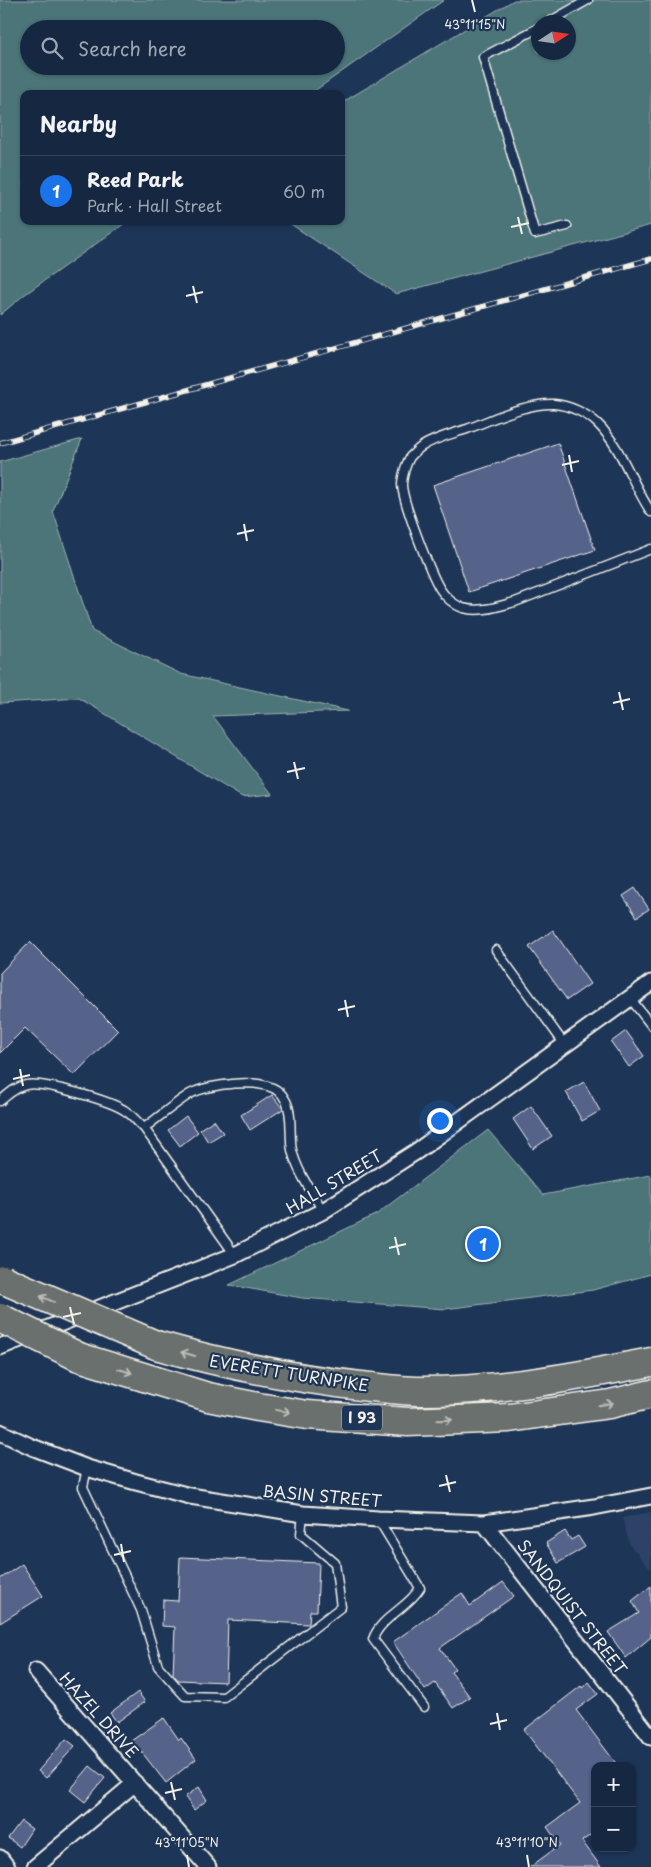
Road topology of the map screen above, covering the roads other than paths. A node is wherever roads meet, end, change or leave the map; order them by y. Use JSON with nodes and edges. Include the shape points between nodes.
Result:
{"nodes":[{"id":1,"x":588,"y":0,"type":"edge"},
{"id":2,"x":561,"y":15,"type":"edge"},
{"id":3,"x":531,"y":32,"type":"edge"},
{"id":4,"x":567,"y":226,"type":"dead end"},
{"id":5,"x":651,"y":512,"type":"edge"},
{"id":6,"x":651,"y":549,"type":"edge"},
{"id":7,"x":496,"y":950,"type":"dead end"},
{"id":8,"x":651,"y":983,"type":"edge"},
{"id":9,"x":630,"y":998,"type":"junction"},
{"id":10,"x":651,"y":1024,"type":"edge"},
{"id":11,"x":565,"y":1046,"type":"junction"},
{"id":12,"x":0,"y":1101,"type":"edge"},
{"id":13,"x":144,"y":1128,"type":"junction"},
{"id":14,"x":324,"y":1211,"type":"junction"},
{"id":15,"x":235,"y":1255,"type":"junction"},
{"id":16,"x":2,"y":1279,"type":"edge"},
{"id":17,"x":0,"y":1318,"type":"edge"},
{"id":18,"x":651,"y":1343,"type":"edge"},
{"id":19,"x":0,"y":1347,"type":"edge"},
{"id":20,"x":651,"y":1362,"type":"edge"},
{"id":21,"x":420,"y":1391,"type":"junction"},
{"id":22,"x":651,"y":1394,"type":"edge"},
{"id":23,"x":0,"y":1432,"type":"edge"},
{"id":24,"x":87,"y":1468,"type":"junction"},
{"id":25,"x":651,"y":1496,"type":"edge"},
{"id":26,"x":303,"y":1514,"type":"junction"},
{"id":27,"x":378,"y":1520,"type":"junction"},
{"id":28,"x":484,"y":1523,"type":"junction"},
{"id":29,"x":36,"y":1671,"type":"dead end"},
{"id":30,"x":424,"y":1707,"type":"dead end"},
{"id":31,"x":651,"y":1737,"type":"edge"},
{"id":32,"x":135,"y":1782,"type":"junction"},
{"id":33,"x":0,"y":1858,"type":"edge"},
{"id":34,"x":8,"y":1867,"type":"edge"},
{"id":35,"x":35,"y":1867,"type":"edge"},
{"id":36,"x":208,"y":1867,"type":"edge"}],
"edges":[{"from":1,"to":2,"type":"lane"},
{"from":3,"to":4,"type":"lane","via":[[483,57],[535,234]]},
{"from":5,"to":6,"type":"lane","via":[[610,439],[597,423],[582,413],[556,404],[523,409],[421,447],[411,457],[402,483],[404,499],[434,577],[451,602],[462,608],[494,608],[515,602]]},
{"from":7,"to":11,"type":"lane"},
{"from":8,"to":9,"type":"street","name":"HALL STREET"},
{"from":9,"to":10,"type":"lane"},
{"from":9,"to":11,"type":"street","name":"HALL STREET"},
{"from":11,"to":14,"type":"street","name":"HALL STREET","via":[[410,1156]]},
{"from":12,"to":13,"type":"lane","via":[[28,1084],[56,1088],[110,1102]]},
{"from":13,"to":14,"type":"lane","via":[[204,1088],[257,1084],[280,1092],[286,1102],[297,1165]]},
{"from":13,"to":15,"type":"lane"},
{"from":14,"to":15,"type":"street","name":"HALL STREET"},
{"from":15,"to":19,"type":"street","name":"HALL STREET"},
{"from":21,"to":16,"type":"highway","name":"EVERETT TURNPIKE","number":"I 93","one_way":true,"bridge":true,"via":[[320,1381],[204,1359],[156,1345]]},
{"from":17,"to":22,"type":"highway","name":"EVERETT TURNPIKE","number":"I 93","one_way":true,"bridge":true,"via":[[79,1357],[208,1397],[308,1415],[408,1422],[509,1418],[610,1404]]},
{"from":18,"to":21,"type":"highway","via":[[587,1359]]},
{"from":20,"to":21,"type":"highway","name":"EVERETT TURNPIKE","number":"I 93","via":[[508,1387]]},
{"from":23,"to":24,"type":"street","name":"BASIN STREET"},
{"from":24,"to":26,"type":"street","name":"BASIN STREET","via":[[190,1496]]},
{"from":24,"to":26,"type":"lane","via":[[83,1487],[141,1610],[158,1666],[185,1696],[224,1697],[341,1607],[335,1563],[302,1534]]},
{"from":25,"to":28,"type":"street","name":"BASIN STREET","via":[[594,1508]]},
{"from":26,"to":27,"type":"street","name":"BASIN STREET"},
{"from":27,"to":28,"type":"street","name":"BASIN STREET"},
{"from":27,"to":30,"type":"lane","via":[[420,1588],[377,1630],[373,1640]]},
{"from":28,"to":31,"type":"street","name":"SANDQUIST STREET"},
{"from":29,"to":32,"type":"street","name":"HAZEL DRIVE"},
{"from":32,"to":35,"type":"street","name":"HAZEL DRIVE"},
{"from":32,"to":36,"type":"street","name":"HAZEL DRIVE"},
{"from":33,"to":34,"type":"street"}]}
